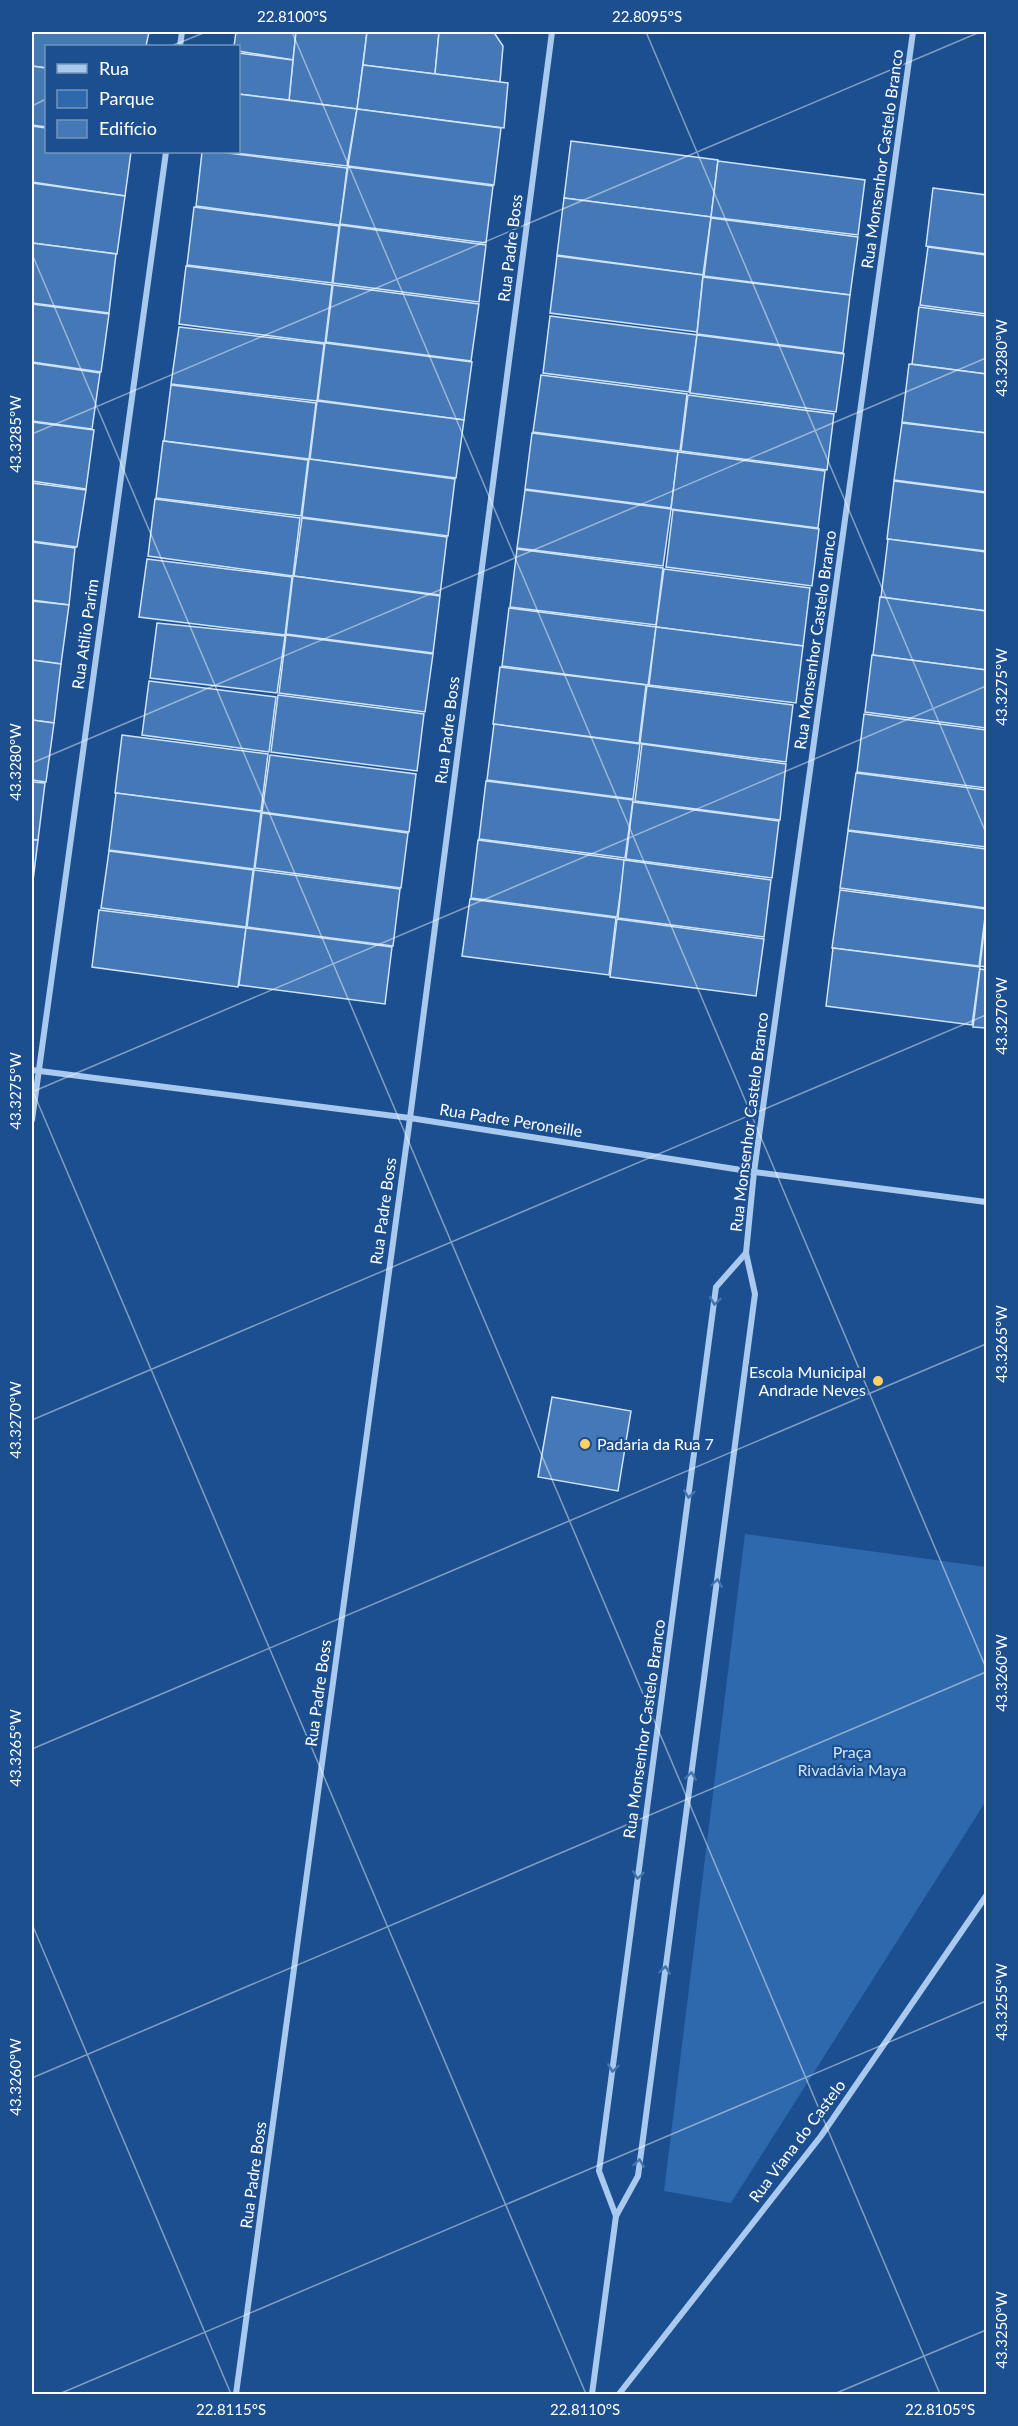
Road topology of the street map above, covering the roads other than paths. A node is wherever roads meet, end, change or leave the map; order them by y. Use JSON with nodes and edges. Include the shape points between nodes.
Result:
{"nodes":[{"id":1,"x":552,"y":32,"type":"edge"},
{"id":2,"x":913,"y":32,"type":"edge"},
{"id":3,"x":166,"y":153,"type":"edge"},
{"id":4,"x":35,"y":1070,"type":"edge"},
{"id":5,"x":410,"y":1118,"type":"junction"},
{"id":6,"x":32,"y":1120,"type":"edge"},
{"id":7,"x":754,"y":1172,"type":"junction"},
{"id":8,"x":987,"y":1202,"type":"edge"},
{"id":9,"x":746,"y":1253,"type":"junction"},
{"id":10,"x":987,"y":1896,"type":"edge"},
{"id":11,"x":616,"y":2216,"type":"junction"},
{"id":12,"x":236,"y":2394,"type":"edge"},
{"id":13,"x":592,"y":2394,"type":"edge"},
{"id":14,"x":619,"y":2394,"type":"edge"}],
"edges":[{"from":1,"to":5,"type":"street","name":"Rua Padre Boss"},
{"from":2,"to":7,"type":"street","name":"Rua Monsenhor Castelo Branco"},
{"from":3,"to":4,"type":"street","name":"Rua Atilio Parim"},
{"from":4,"to":5,"type":"street","name":"Rua Padre Peroneille"},
{"from":4,"to":6,"type":"street","name":"Rua Atilio Parim"},
{"from":5,"to":7,"type":"street","name":"Rua Padre Peroneille"},
{"from":5,"to":12,"type":"street","name":"Rua Padre Boss"},
{"from":7,"to":8,"type":"street","name":"Rua Padre Peroneille"},
{"from":7,"to":9,"type":"street","name":"Rua Monsenhor Castelo Branco"},
{"from":11,"to":9,"type":"street","name":"Rua Monsenhor Castelo Branco","one_way":true,"via":[[638,2176],[755,1294]]},
{"from":9,"to":11,"type":"street","name":"Rua Monsenhor Castelo Branco","one_way":true,"via":[[716,1287],[599,2171]]},
{"from":10,"to":14,"type":"street","name":"Rua Viana do Castelo","via":[[821,2136]]},
{"from":11,"to":13,"type":"street","name":"Rua Monsenhor Castelo Branco"}]}
